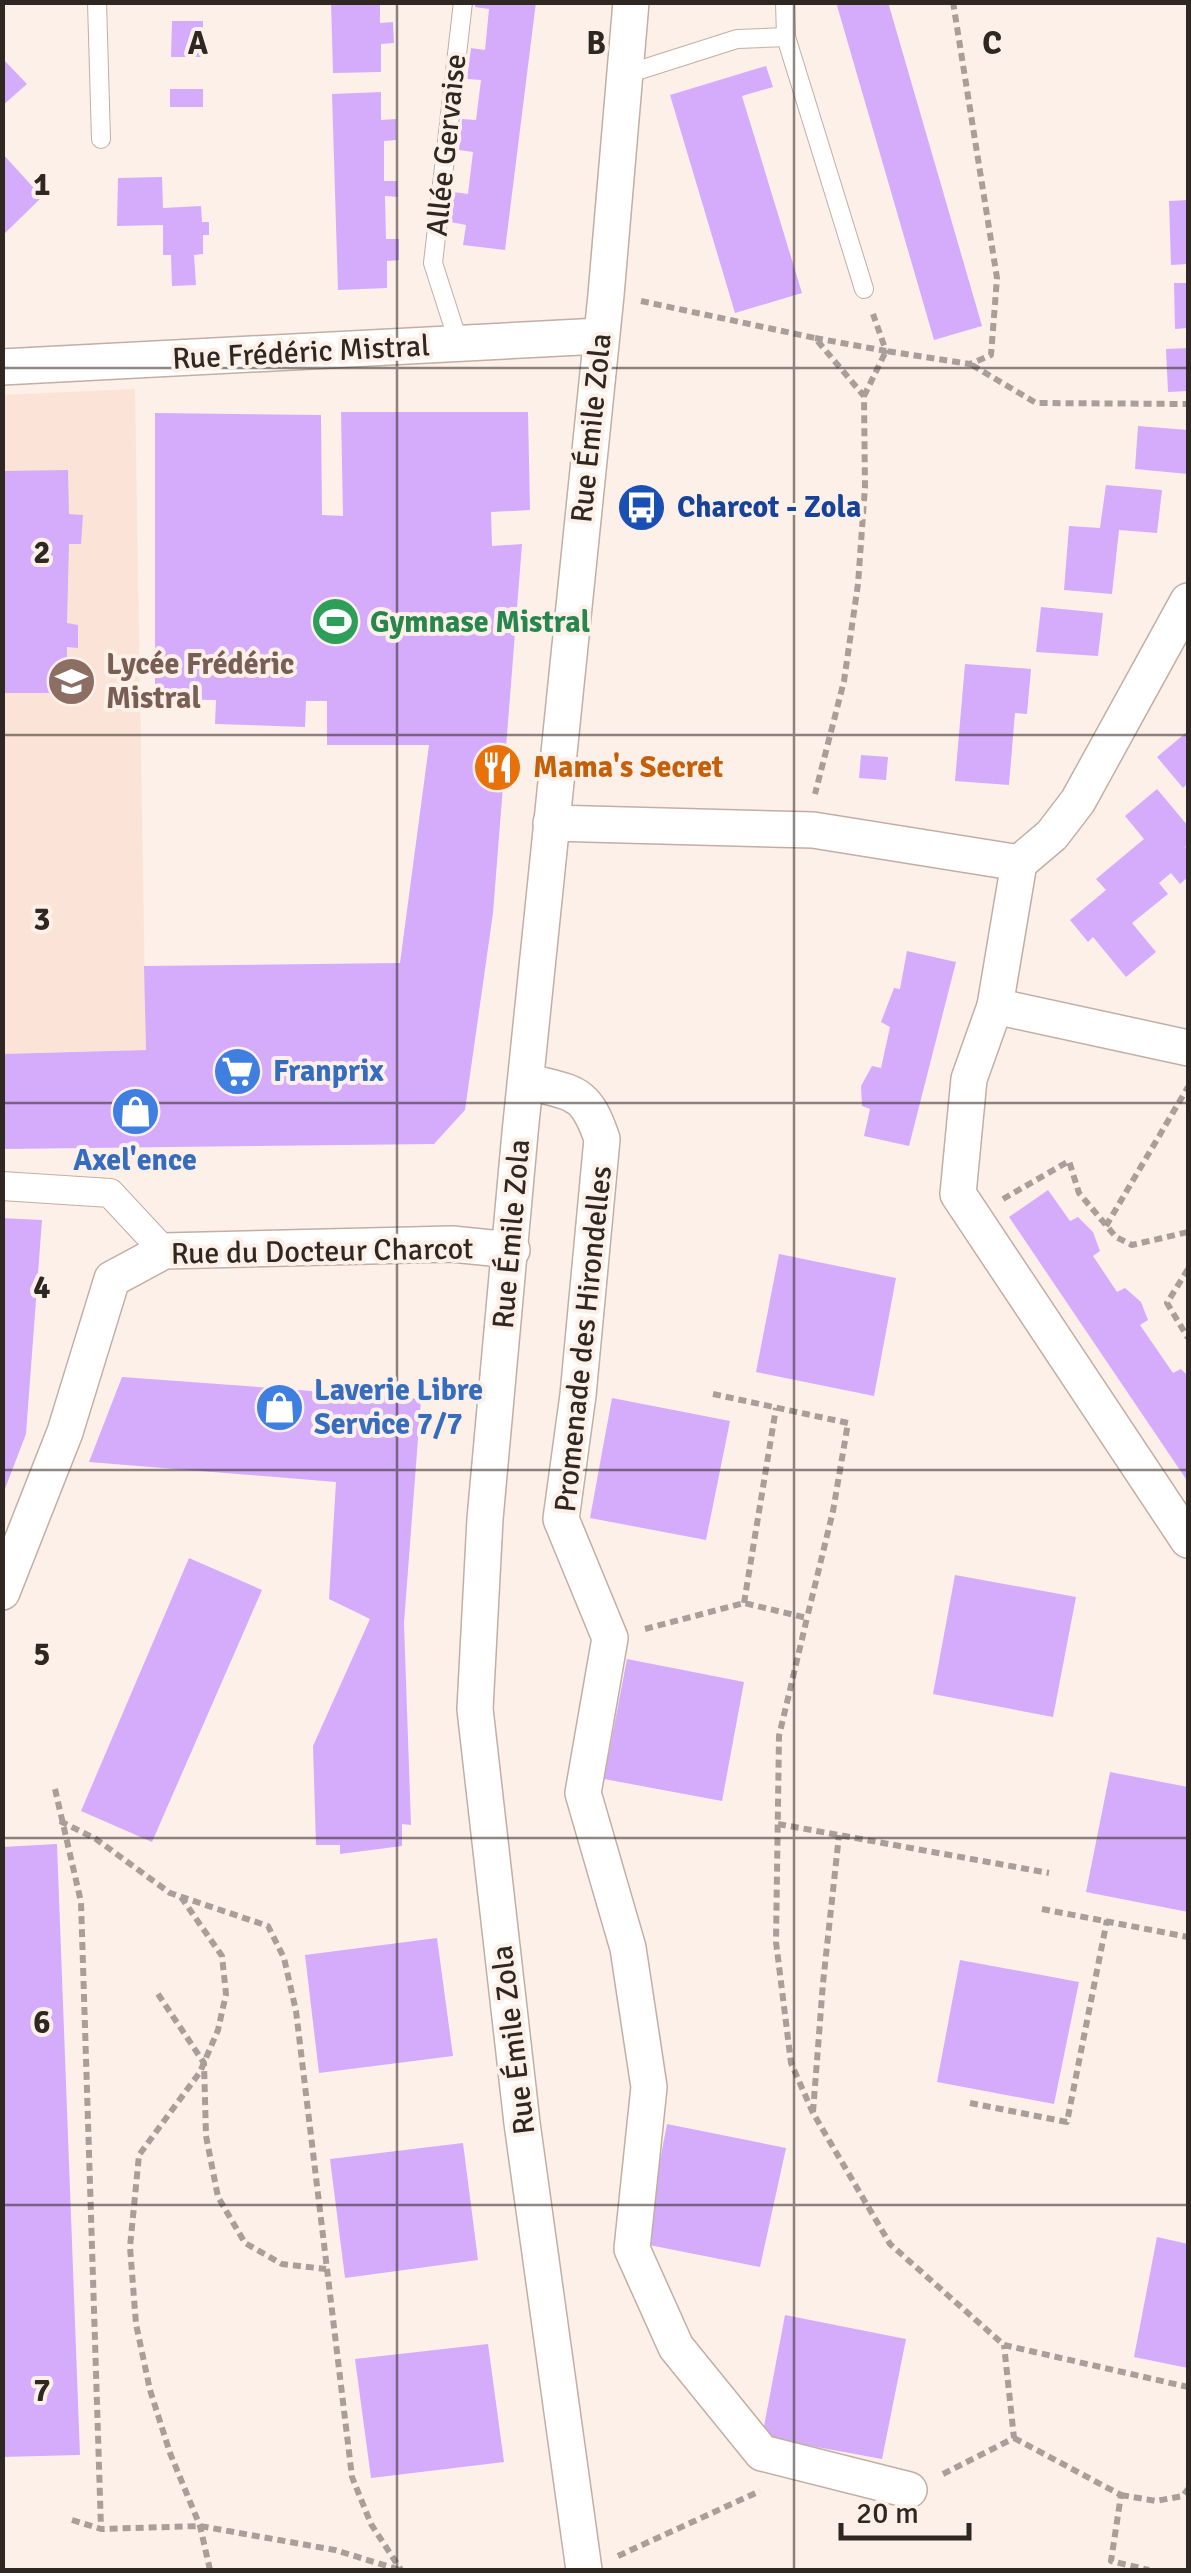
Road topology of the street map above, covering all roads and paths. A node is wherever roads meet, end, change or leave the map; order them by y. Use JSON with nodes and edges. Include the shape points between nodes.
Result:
{"nodes":[{"id":1,"x":97,"y":2,"type":"edge"},
{"id":2,"x":462,"y":2,"type":"edge"},
{"id":3,"x":631,"y":2,"type":"edge"},
{"id":4,"x":785,"y":2,"type":"edge"},
{"id":5,"x":953,"y":2,"type":"edge"},
{"id":6,"x":786,"y":36,"type":"junction"},
{"id":7,"x":624,"y":75,"type":"junction"},
{"id":8,"x":102,"y":139,"type":"dead end"},
{"id":9,"x":864,"y":289,"type":"joint"},
{"id":10,"x":606,"y":295,"type":"junction"},
{"id":11,"x":600,"y":336,"type":"junction"},
{"id":12,"x":816,"y":338,"type":"junction"},
{"id":13,"x":459,"y":344,"type":"junction"},
{"id":14,"x":886,"y":350,"type":"junction"},
{"id":15,"x":970,"y":364,"type":"junction"},
{"id":16,"x":2,"y":366,"type":"edge"},
{"id":17,"x":864,"y":396,"type":"junction"},
{"id":18,"x":1188,"y":404,"type":"edge"},
{"id":19,"x":1188,"y":601,"type":"edge"},
{"id":20,"x":551,"y":823,"type":"junction"},
{"id":21,"x":813,"y":830,"type":"junction"},
{"id":22,"x":1019,"y":864,"type":"junction"},
{"id":23,"x":994,"y":1006,"type":"junction"},
{"id":24,"x":1188,"y":1048,"type":"edge"},
{"id":25,"x":526,"y":1081,"type":"junction"},
{"id":26,"x":1188,"y":1086,"type":"edge"},
{"id":27,"x":2,"y":1186,"type":"edge"},
{"id":28,"x":974,"y":1216,"type":"junction"},
{"id":29,"x":1106,"y":1226,"type":"junction"},
{"id":30,"x":1188,"y":1232,"type":"edge"},
{"id":31,"x":512,"y":1250,"type":"junction"},
{"id":32,"x":164,"y":1251,"type":"junction"},
{"id":33,"x":1188,"y":1269,"type":"edge"},
{"id":34,"x":1188,"y":1338,"type":"edge"},
{"id":35,"x":713,"y":1394,"type":"dead end"},
{"id":36,"x":776,"y":1408,"type":"junction"},
{"id":37,"x":1188,"y":1540,"type":"edge"},
{"id":38,"x":2,"y":1592,"type":"edge"},
{"id":39,"x":744,"y":1604,"type":"junction"},
{"id":40,"x":807,"y":1618,"type":"junction"},
{"id":41,"x":610,"y":1638,"type":"junction"},
{"id":42,"x":54,"y":1788,"type":"dead end"},
{"id":43,"x":60,"y":1821,"type":"junction"},
{"id":44,"x":778,"y":1824,"type":"junction"},
{"id":45,"x":839,"y":1835,"type":"junction"},
{"id":46,"x":1049,"y":1873,"type":"dead end"},
{"id":47,"x":181,"y":1897,"type":"junction"},
{"id":48,"x":1042,"y":1909,"type":"dead end"},
{"id":49,"x":1107,"y":1920,"type":"junction"},
{"id":50,"x":1188,"y":1937,"type":"edge"},
{"id":51,"x":158,"y":1994,"type":"dead end"},
{"id":52,"x":204,"y":2063,"type":"junction"},
{"id":53,"x":970,"y":2103,"type":"dead end"},
{"id":54,"x":813,"y":2113,"type":"junction"},
{"id":55,"x":327,"y":2269,"type":"junction"},
{"id":56,"x":1004,"y":2345,"type":"junction"},
{"id":57,"x":1188,"y":2387,"type":"edge"},
{"id":58,"x":1014,"y":2438,"type":"junction"},
{"id":59,"x":762,"y":2453,"type":"junction"},
{"id":60,"x":1188,"y":2489,"type":"edge"},
{"id":61,"x":909,"y":2490,"type":"joint"},
{"id":62,"x":1121,"y":2495,"type":"junction"},
{"id":63,"x":72,"y":2520,"type":"dead end"},
{"id":64,"x":200,"y":2526,"type":"junction"},
{"id":65,"x":102,"y":2529,"type":"junction"},
{"id":66,"x":600,"y":2564,"type":"edge"},
{"id":67,"x":210,"y":2570,"type":"edge"},
{"id":68,"x":1150,"y":2570,"type":"edge"}],
"edges":[{"from":1,"to":8,"type":"lane"},
{"from":2,"to":13,"type":"lane","name":"Allée Gervaise","via":[[433,263]]},
{"from":3,"to":7,"type":"street","name":"Rue Émile Zola"},
{"from":4,"to":6,"type":"lane"},
{"from":5,"to":15,"type":"path","via":[[997,278],[991,354]]},
{"from":6,"to":7,"type":"lane","via":[[738,39]]},
{"from":6,"to":9,"type":"lane"},
{"from":7,"to":10,"type":"street","name":"Rue Émile Zola"},
{"from":9,"to":14,"type":"path"},
{"from":10,"to":11,"type":"street","name":"Rue Émile Zola"},
{"from":10,"to":12,"type":"path"},
{"from":11,"to":13,"type":"street","name":"Rue Frédéric Mistral"},
{"from":11,"to":20,"type":"street","name":"Rue Émile Zola"},
{"from":12,"to":14,"type":"path"},
{"from":12,"to":17,"type":"path"},
{"from":13,"to":16,"type":"street","name":"Rue Frédéric Mistral"},
{"from":14,"to":15,"type":"path"},
{"from":14,"to":17,"type":"path"},
{"from":15,"to":18,"type":"path","via":[[1036,402]]},
{"from":17,"to":21,"type":"path","via":[[858,584],[844,682],[815,788]]},
{"from":19,"to":22,"type":"street","via":[[1078,801]]},
{"from":20,"to":21,"type":"street"},
{"from":20,"to":25,"type":"street","name":"Rue Émile Zola"},
{"from":21,"to":22,"type":"street"},
{"from":22,"to":23,"type":"street"},
{"from":23,"to":24,"type":"street"},
{"from":23,"to":28,"type":"street","via":[[970,1079],[958,1194]]},
{"from":25,"to":31,"type":"street","name":"Rue Émile Zola"},
{"from":25,"to":41,"type":"street","name":"Promenade des Hirondelles","via":[[578,1095],[593,1112],[602,1140],[561,1518]]},
{"from":26,"to":29,"type":"path"},
{"from":27,"to":32,"type":"street","via":[[110,1192]]},
{"from":28,"to":29,"type":"path","via":[[1070,1161],[1079,1192]]},
{"from":28,"to":37,"type":"street"},
{"from":29,"to":30,"type":"path","via":[[1132,1244]]},
{"from":31,"to":32,"type":"street","name":"Rue du Docteur Charcot","via":[[452,1244]]},
{"from":31,"to":66,"type":"street","name":"Rue Émile Zola","via":[[475,1709],[522,2123]]},
{"from":32,"to":38,"type":"street","name":"Rue du Docteur Charcot","via":[[112,1279],[65,1432]]},
{"from":33,"to":34,"type":"path","via":[[1167,1303]]},
{"from":35,"to":36,"type":"path"},
{"from":36,"to":39,"type":"path"},
{"from":36,"to":40,"type":"path","via":[[848,1423]]},
{"from":39,"to":40,"type":"path"},
{"from":39,"to":41,"type":"path"},
{"from":40,"to":44,"type":"path","via":[[779,1736]]},
{"from":41,"to":59,"type":"street","via":[[583,1793],[628,1948],[648,2088],[632,2250],[676,2347]]},
{"from":42,"to":43,"type":"path"},
{"from":43,"to":47,"type":"path"},
{"from":43,"to":65,"type":"path","via":[[81,1902]]},
{"from":44,"to":45,"type":"path"},
{"from":44,"to":54,"type":"path","via":[[778,1960],[792,2063]]},
{"from":45,"to":46,"type":"path"},
{"from":45,"to":54,"type":"path"},
{"from":47,"to":52,"type":"path","via":[[222,1956],[226,1994]]},
{"from":47,"to":55,"type":"path","via":[[268,1926],[284,1958]]},
{"from":48,"to":49,"type":"path"},
{"from":49,"to":50,"type":"path"},
{"from":49,"to":53,"type":"path","via":[[1067,2122]]},
{"from":51,"to":52,"type":"path"},
{"from":52,"to":55,"type":"path","via":[[206,2136],[218,2197],[246,2243],[282,2264]]},
{"from":52,"to":64,"type":"path","via":[[139,2155],[130,2247],[150,2390]]},
{"from":54,"to":56,"type":"path","via":[[890,2244]]},
{"from":55,"to":64,"type":"path","via":[[352,2476],[371,2524],[401,2570],[336,2550]]},
{"from":56,"to":57,"type":"path"},
{"from":56,"to":58,"type":"path"},
{"from":58,"to":61,"type":"path"},
{"from":58,"to":62,"type":"path"},
{"from":59,"to":61,"type":"street"},
{"from":59,"to":66,"type":"path","via":[[760,2494]]},
{"from":60,"to":62,"type":"path","via":[[1184,2496],[1156,2501]]},
{"from":62,"to":68,"type":"path","via":[[1111,2561]]},
{"from":63,"to":65,"type":"path"},
{"from":64,"to":65,"type":"path"},
{"from":64,"to":67,"type":"path"}]}
